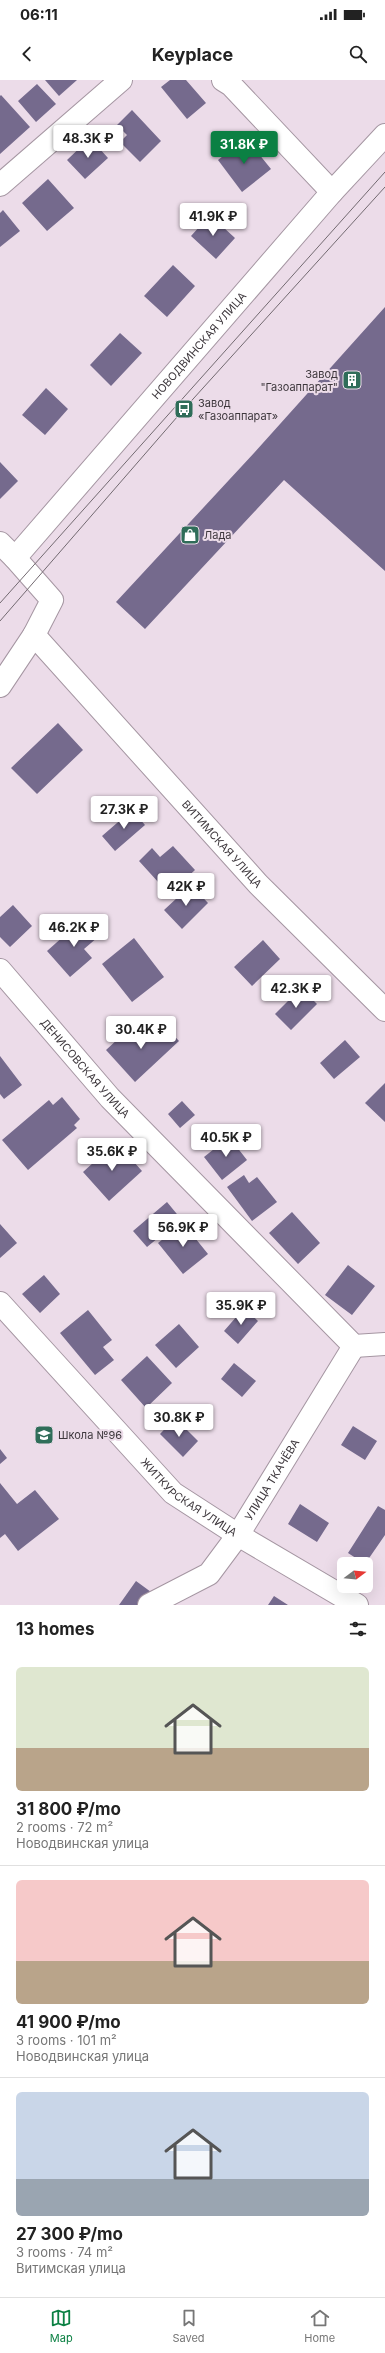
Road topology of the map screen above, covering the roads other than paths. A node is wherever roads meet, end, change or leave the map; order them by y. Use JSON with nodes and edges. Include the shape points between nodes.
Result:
{"nodes":[{"id":1,"x":121,"y":80,"type":"edge"},
{"id":2,"x":223,"y":80,"type":"edge"},
{"id":3,"x":385,"y":135,"type":"edge"},
{"id":4,"x":0,"y":185,"type":"edge"},
{"id":5,"x":332,"y":192,"type":"junction"},
{"id":6,"x":8,"y":550,"type":"edge"},
{"id":7,"x":34,"y":635,"type":"junction"},
{"id":8,"x":0,"y":686,"type":"edge"},
{"id":9,"x":0,"y":970,"type":"edge"},
{"id":10,"x":385,"y":1010,"type":"edge"},
{"id":11,"x":0,"y":1303,"type":"edge"},
{"id":12,"x":385,"y":1344,"type":"edge"},
{"id":13,"x":354,"y":1346,"type":"junction"},
{"id":14,"x":238,"y":1535,"type":"junction"},
{"id":15,"x":149,"y":1605,"type":"edge"},
{"id":16,"x":357,"y":1605,"type":"edge"}],
"edges":[{"from":1,"to":4,"type":"street"},
{"from":2,"to":5,"type":"street","via":[[231,85]]},
{"from":3,"to":5,"type":"street","name":"НОВОДВИНСКАЯ УЛИЦА"},
{"from":5,"to":6,"type":"street","name":"НОВОДВИНСКАЯ УЛИЦА"},
{"from":6,"to":7,"type":"street","via":[[52,600]]},
{"from":7,"to":8,"type":"street"},
{"from":7,"to":10,"type":"street","name":"ВИТИМСКАЯ УЛИЦА","via":[[258,884]]},
{"from":9,"to":13,"type":"street","name":"ДЕНИСОВСКАЯ УЛИЦА","via":[[110,1098]]},
{"from":11,"to":14,"type":"street","name":"ЖИТКУРСКАЯ УЛИЦА","via":[[173,1493]]},
{"from":12,"to":13,"type":"street"},
{"from":13,"to":14,"type":"street","name":"УЛИЦА ТКАЧЁВА"},
{"from":14,"to":15,"type":"street","name":"УЛИЦА ТКАЧЁВА","via":[[209,1574]]},
{"from":14,"to":16,"type":"street","name":"ЖИТКУРСКАЯ УЛИЦА"}]}
